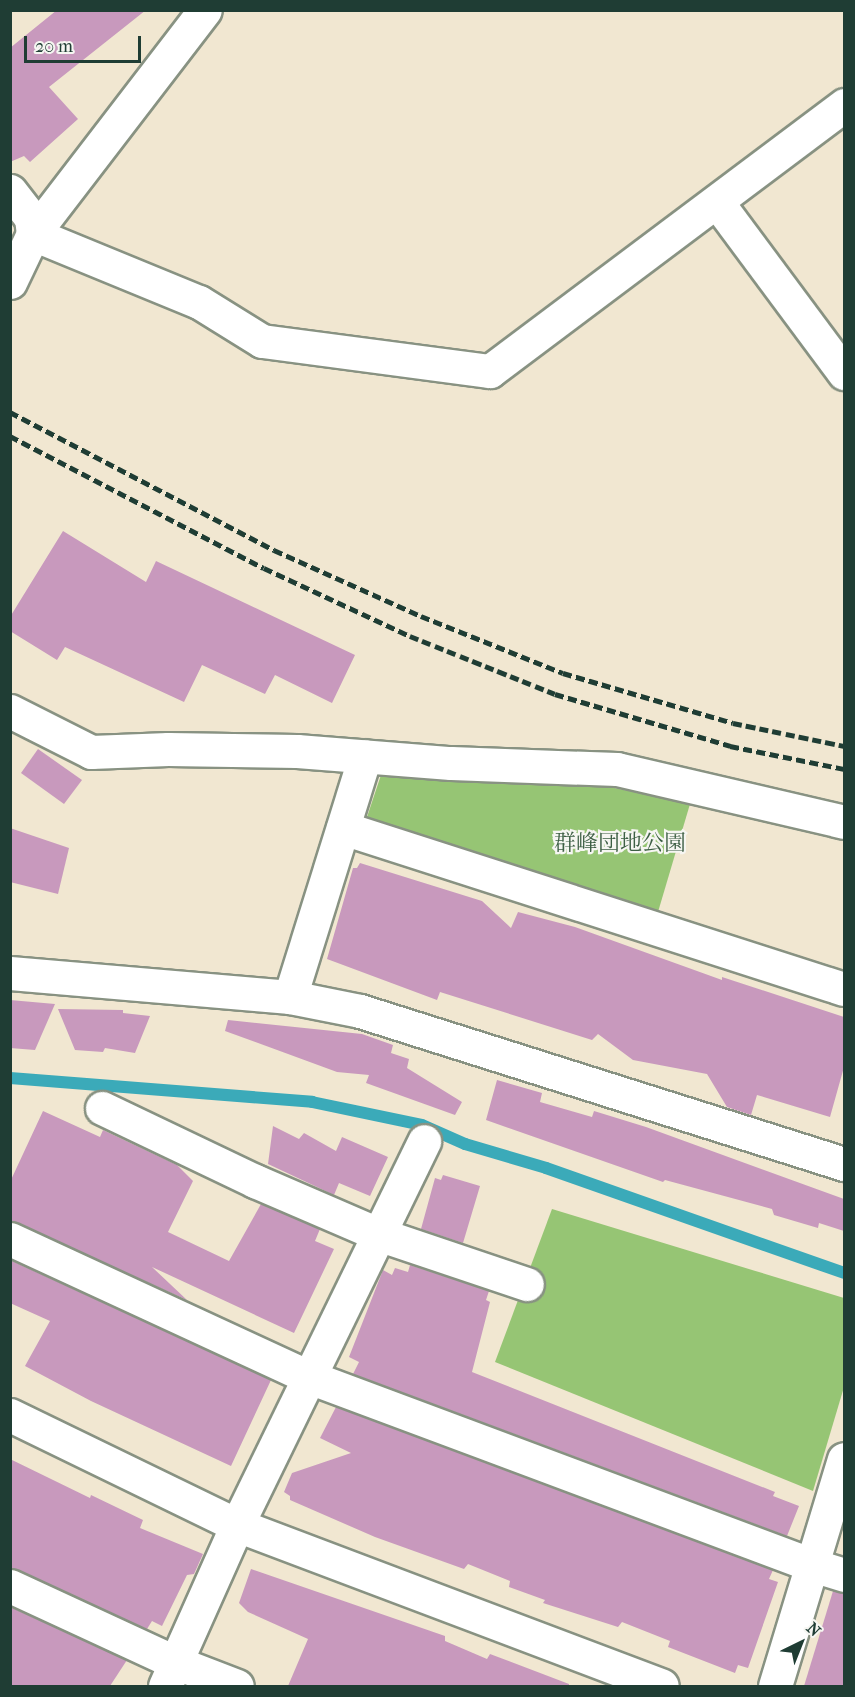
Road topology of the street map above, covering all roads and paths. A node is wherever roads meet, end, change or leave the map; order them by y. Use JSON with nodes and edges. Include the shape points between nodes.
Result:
{"nodes":[{"id":1,"x":205,"y":10,"type":"edge"},
{"id":2,"x":844,"y":105,"type":"edge"},
{"id":3,"x":10,"y":191,"type":"edge"},
{"id":4,"x":717,"y":202,"type":"junction"},
{"id":5,"x":33,"y":234,"type":"junction"},
{"id":6,"x":10,"y":282,"type":"edge"},
{"id":7,"x":844,"y":373,"type":"edge"},
{"id":8,"x":14,"y":722,"type":"edge"},
{"id":9,"x":365,"y":756,"type":"junction"},
{"id":10,"x":844,"y":822,"type":"edge"},
{"id":11,"x":343,"y":828,"type":"junction"},
{"id":12,"x":10,"y":973,"type":"edge"},
{"id":13,"x":844,"y":989,"type":"edge"},
{"id":14,"x":290,"y":997,"type":"junction"},
{"id":15,"x":102,"y":1108,"type":"dead end"},
{"id":16,"x":424,"y":1141,"type":"dead end"},
{"id":17,"x":844,"y":1164,"type":"edge"},
{"id":18,"x":378,"y":1234,"type":"junction"},
{"id":19,"x":10,"y":1239,"type":"edge"},
{"id":20,"x":527,"y":1284,"type":"dead end"},
{"id":21,"x":309,"y":1377,"type":"junction"},
{"id":22,"x":10,"y":1415,"type":"edge"},
{"id":23,"x":844,"y":1459,"type":"edge"},
{"id":24,"x":237,"y":1525,"type":"junction"},
{"id":25,"x":812,"y":1565,"type":"junction"},
{"id":26,"x":844,"y":1575,"type":"edge"},
{"id":27,"x":10,"y":1586,"type":"edge"},
{"id":28,"x":171,"y":1675,"type":"edge"},
{"id":29,"x":237,"y":1686,"type":"edge"},
{"id":30,"x":663,"y":1686,"type":"edge"},
{"id":31,"x":775,"y":1686,"type":"edge"}],
"edges":[{"from":1,"to":5,"type":"street"},
{"from":2,"to":4,"type":"street"},
{"from":3,"to":5,"type":"street","via":[[31,218]]},
{"from":4,"to":5,"type":"street","via":[[490,371],[262,341],[199,302]]},
{"from":4,"to":7,"type":"street"},
{"from":5,"to":6,"type":"street"},
{"from":8,"to":9,"type":"street","via":[[91,752],[168,749]]},
{"from":9,"to":10,"type":"street","via":[[617,769]]},
{"from":9,"to":11,"type":"street"},
{"from":11,"to":13,"type":"street"},
{"from":11,"to":14,"type":"street"},
{"from":12,"to":14,"type":"street"},
{"from":14,"to":17,"type":"street","via":[[360,1011]]},
{"from":15,"to":18,"type":"street"},
{"from":16,"to":18,"type":"street"},
{"from":18,"to":20,"type":"street"},
{"from":18,"to":21,"type":"street"},
{"from":19,"to":21,"type":"street"},
{"from":21,"to":24,"type":"street"},
{"from":21,"to":25,"type":"street"},
{"from":22,"to":24,"type":"street"},
{"from":23,"to":25,"type":"street"},
{"from":24,"to":28,"type":"street"},
{"from":24,"to":30,"type":"street"},
{"from":25,"to":26,"type":"street"},
{"from":25,"to":31,"type":"street"},
{"from":27,"to":28,"type":"street"},
{"from":28,"to":29,"type":"street"}]}
